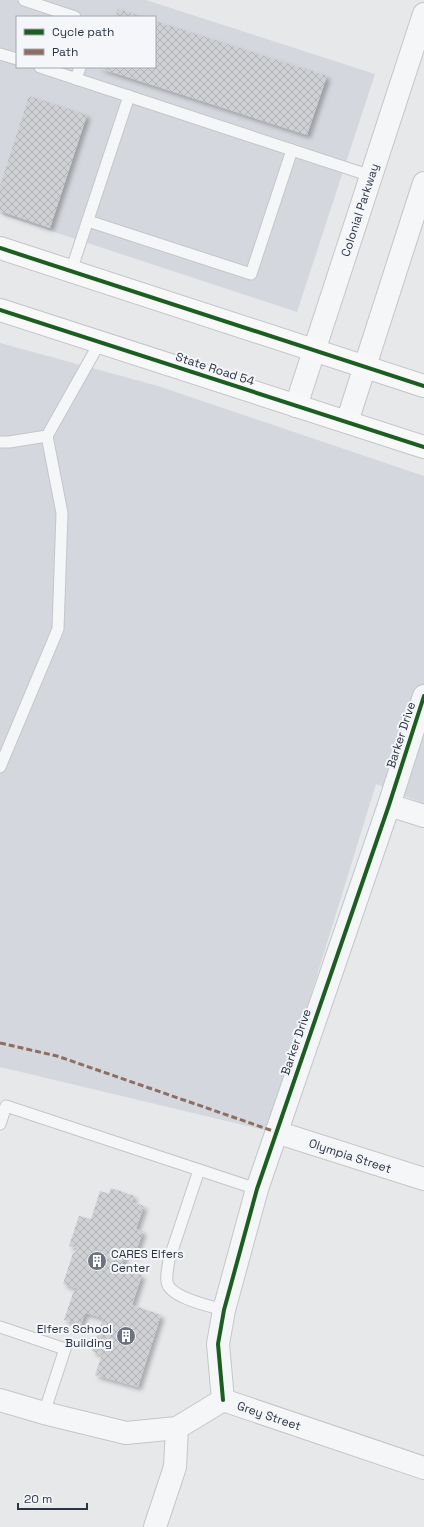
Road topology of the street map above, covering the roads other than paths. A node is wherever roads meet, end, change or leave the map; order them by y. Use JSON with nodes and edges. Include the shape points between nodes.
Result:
{"nodes":[{"id":1,"x":24,"y":0,"type":"edge"},
{"id":2,"x":424,"y":14,"type":"edge"},
{"id":3,"x":72,"y":16,"type":"edge"},
{"id":4,"x":0,"y":54,"type":"edge"},
{"id":5,"x":16,"y":59,"type":"edge"},
{"id":6,"x":43,"y":68,"type":"edge"},
{"id":7,"x":80,"y":68,"type":"edge"},
{"id":8,"x":76,"y":79,"type":"junction"},
{"id":9,"x":129,"y":96,"type":"junction"},
{"id":10,"x":292,"y":150,"type":"junction"},
{"id":11,"x":371,"y":176,"type":"junction"},
{"id":12,"x":424,"y":183,"type":"edge"},
{"id":13,"x":419,"y":214,"type":"edge"},
{"id":14,"x":88,"y":220,"type":"junction"},
{"id":15,"x":0,"y":248,"type":"edge"},
{"id":16,"x":71,"y":272,"type":"junction"},
{"id":17,"x":0,"y":310,"type":"edge"},
{"id":18,"x":100,"y":342,"type":"junction"},
{"id":19,"x":315,"y":350,"type":"junction"},
{"id":20,"x":365,"y":367,"type":"junction"},
{"id":21,"x":424,"y":386,"type":"edge"},
{"id":22,"x":296,"y":406,"type":"junction"},
{"id":23,"x":347,"y":422,"type":"junction"},
{"id":24,"x":47,"y":436,"type":"junction"},
{"id":25,"x":0,"y":442,"type":"edge"},
{"id":26,"x":424,"y":447,"type":"edge"},
{"id":27,"x":424,"y":696,"type":"edge"},
{"id":28,"x":0,"y":766,"type":"edge"},
{"id":29,"x":388,"y":805,"type":"junction"},
{"id":30,"x":424,"y":816,"type":"edge"},
{"id":31,"x":0,"y":1124,"type":"edge"},
{"id":32,"x":276,"y":1132,"type":"junction"},
{"id":33,"x":199,"y":1170,"type":"junction"},
{"id":34,"x":424,"y":1179,"type":"edge"},
{"id":35,"x":257,"y":1189,"type":"junction"},
{"id":36,"x":224,"y":1310,"type":"junction"},
{"id":37,"x":0,"y":1328,"type":"edge"},
{"id":38,"x":0,"y":1400,"type":"edge"},
{"id":39,"x":222,"y":1400,"type":"junction"},
{"id":40,"x":44,"y":1413,"type":"junction"},
{"id":41,"x":177,"y":1428,"type":"junction"},
{"id":42,"x":424,"y":1468,"type":"edge"},
{"id":43,"x":155,"y":1527,"type":"edge"}],
"edges":[{"from":1,"to":3,"type":"lane"},
{"from":2,"to":11,"type":"street","name":"Colonial Parkway"},
{"from":4,"to":5,"type":"lane"},
{"from":6,"to":8,"type":"lane"},
{"from":7,"to":8,"type":"lane"},
{"from":8,"to":9,"type":"lane"},
{"from":9,"to":10,"type":"lane"},
{"from":9,"to":14,"type":"lane"},
{"from":10,"to":11,"type":"lane"},
{"from":10,"to":14,"type":"lane","via":[[251,274]]},
{"from":11,"to":19,"type":"street","name":"Colonial Parkway"},
{"from":12,"to":13,"type":"street"},
{"from":13,"to":20,"type":"street"},
{"from":14,"to":16,"type":"lane"},
{"from":15,"to":16,"type":"main road"},
{"from":16,"to":19,"type":"main road"},
{"from":17,"to":18,"type":"main road","name":"State Road 54"},
{"from":18,"to":22,"type":"main road","name":"State Road 54"},
{"from":18,"to":24,"type":"lane"},
{"from":19,"to":20,"type":"main road"},
{"from":19,"to":22,"type":"street","name":"Colonial Parkway"},
{"from":20,"to":21,"type":"main road"},
{"from":20,"to":23,"type":"street"},
{"from":22,"to":23,"type":"main road","name":"State Road 54"},
{"from":23,"to":26,"type":"main road","name":"State Road 54"},
{"from":24,"to":25,"type":"lane"},
{"from":24,"to":28,"type":"lane","via":[[62,513],[58,629]]},
{"from":27,"to":29,"type":"street","name":"Barker Drive"},
{"from":29,"to":30,"type":"street"},
{"from":29,"to":32,"type":"street","name":"Barker Drive"},
{"from":31,"to":33,"type":"lane","via":[[6,1106]]},
{"from":32,"to":34,"type":"street","name":"Olympia Street"},
{"from":32,"to":35,"type":"street","name":"Barker Drive"},
{"from":33,"to":35,"type":"lane"},
{"from":33,"to":36,"type":"lane","via":[[169,1260],[167,1283],[174,1292],[184,1297]]},
{"from":35,"to":36,"type":"street","name":"Barker Drive"},
{"from":36,"to":39,"type":"street","name":"Barker Drive","via":[[218,1344]]},
{"from":37,"to":40,"type":"lane","via":[[65,1349]]},
{"from":38,"to":40,"type":"street","name":"Grey Street"},
{"from":39,"to":41,"type":"street","name":"Grey Street"},
{"from":39,"to":42,"type":"street","name":"Grey Street"},
{"from":40,"to":41,"type":"street","name":"Grey Street","via":[[126,1433]]},
{"from":41,"to":43,"type":"street","via":[[174,1467]]}]}
